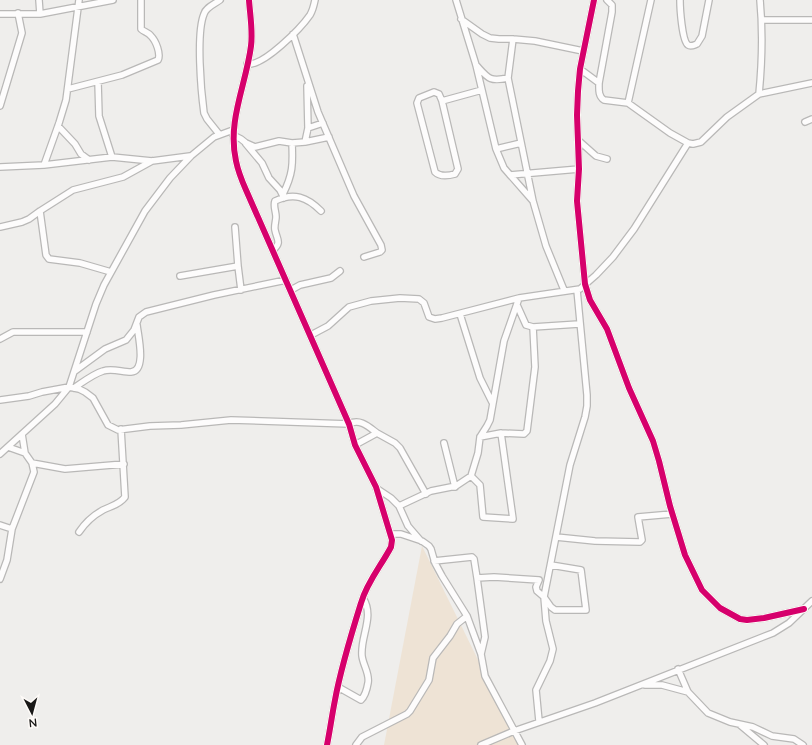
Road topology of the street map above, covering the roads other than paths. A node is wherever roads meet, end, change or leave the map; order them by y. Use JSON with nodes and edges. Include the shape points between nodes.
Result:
{"nodes":[{"id":1,"x":39,"y":0,"type":"edge"},
{"id":2,"x":113,"y":0,"type":"edge"},
{"id":3,"x":141,"y":0,"type":"edge"},
{"id":4,"x":220,"y":0,"type":"edge"},
{"id":5,"x":249,"y":0,"type":"edge"},
{"id":6,"x":315,"y":0,"type":"edge"},
{"id":7,"x":456,"y":0,"type":"edge"},
{"id":8,"x":594,"y":0,"type":"edge"},
{"id":9,"x":607,"y":0,"type":"edge"},
{"id":10,"x":651,"y":0,"type":"edge"},
{"id":11,"x":680,"y":0,"type":"edge"},
{"id":12,"x":709,"y":0,"type":"edge"},
{"id":13,"x":760,"y":0,"type":"edge"},
{"id":14,"x":79,"y":3,"type":"edge"},
{"id":15,"x":18,"y":13,"type":"junction"},
{"id":16,"x":0,"y":14,"type":"edge"},
{"id":17,"x":40,"y":14,"type":"junction"},
{"id":18,"x":461,"y":19,"type":"junction"},
{"id":19,"x":762,"y":20,"type":"junction"},
{"id":20,"x":812,"y":20,"type":"edge"},
{"id":21,"x":293,"y":34,"type":"junction"},
{"id":22,"x":513,"y":39,"type":"junction"},
{"id":23,"x":584,"y":51,"type":"junction"},
{"id":24,"x":248,"y":64,"type":"junction"},
{"id":25,"x":476,"y":65,"type":"junction"},
{"id":26,"x":580,"y":69,"type":"junction"},
{"id":27,"x":508,"y":78,"type":"junction"},
{"id":28,"x":306,"y":80,"type":"junction"},
{"id":29,"x":98,"y":82,"type":"junction"},
{"id":30,"x":599,"y":83,"type":"junction"},
{"id":31,"x":812,"y":83,"type":"edge"},
{"id":32,"x":68,"y":89,"type":"junction"},
{"id":33,"x":482,"y":90,"type":"junction"},
{"id":34,"x":759,"y":94,"type":"junction"},
{"id":35,"x":442,"y":102,"type":"junction"},
{"id":36,"x":628,"y":102,"type":"junction"},
{"id":37,"x":0,"y":106,"type":"edge"},
{"id":38,"x":812,"y":119,"type":"edge"},
{"id":39,"x":804,"y":122,"type":"dead end"},
{"id":40,"x":323,"y":123,"type":"junction"},
{"id":41,"x":58,"y":126,"type":"junction"},
{"id":42,"x":308,"y":128,"type":"junction"},
{"id":43,"x":233,"y":133,"type":"junction"},
{"id":44,"x":219,"y":134,"type":"junction"},
{"id":45,"x":329,"y":137,"type":"junction"},
{"id":46,"x":578,"y":140,"type":"junction"},
{"id":47,"x":305,"y":142,"type":"junction"},
{"id":48,"x":292,"y":143,"type":"junction"},
{"id":49,"x":521,"y":143,"type":"junction"},
{"id":50,"x":688,"y":143,"type":"junction"},
{"id":51,"x":246,"y":144,"type":"junction"},
{"id":52,"x":496,"y":149,"type":"junction"},
{"id":53,"x":191,"y":156,"type":"junction"},
{"id":54,"x":112,"y":157,"type":"junction"},
{"id":55,"x":607,"y":159,"type":"dead end"},
{"id":56,"x":90,"y":160,"type":"junction"},
{"id":57,"x":152,"y":161,"type":"junction"},
{"id":58,"x":44,"y":165,"type":"junction"},
{"id":59,"x":0,"y":167,"type":"edge"},
{"id":60,"x":579,"y":169,"type":"junction"},
{"id":61,"x":528,"y":174,"type":"junction"},
{"id":62,"x":510,"y":175,"type":"junction"},
{"id":63,"x":284,"y":196,"type":"junction"},
{"id":64,"x":533,"y":201,"type":"junction"},
{"id":65,"x":40,"y":211,"type":"junction"},
{"id":66,"x":321,"y":211,"type":"dead end"},
{"id":67,"x":0,"y":227,"type":"edge"},
{"id":68,"x":235,"y":227,"type":"dead end"},
{"id":69,"x":273,"y":250,"type":"junction"},
{"id":70,"x":364,"y":257,"type":"dead end"},
{"id":71,"x":238,"y":266,"type":"junction"},
{"id":72,"x":340,"y":271,"type":"dead end"},
{"id":73,"x":111,"y":272,"type":"junction"},
{"id":74,"x":180,"y":276,"type":"dead end"},
{"id":75,"x":286,"y":280,"type":"junction"},
{"id":76,"x":584,"y":284,"type":"junction"},
{"id":77,"x":240,"y":290,"type":"junction"},
{"id":78,"x":291,"y":290,"type":"junction"},
{"id":79,"x":564,"y":290,"type":"junction"},
{"id":80,"x":577,"y":290,"type":"junction"},
{"id":81,"x":519,"y":298,"type":"junction"},
{"id":82,"x":517,"y":305,"type":"junction"},
{"id":83,"x":460,"y":314,"type":"junction"},
{"id":84,"x":136,"y":322,"type":"junction"},
{"id":85,"x":579,"y":324,"type":"junction"},
{"id":86,"x":533,"y":327,"type":"junction"},
{"id":87,"x":87,"y":332,"type":"junction"},
{"id":88,"x":310,"y":335,"type":"junction"},
{"id":89,"x":0,"y":340,"type":"edge"},
{"id":90,"x":74,"y":371,"type":"junction"},
{"id":91,"x":71,"y":387,"type":"junction"},
{"id":92,"x":0,"y":400,"type":"edge"},
{"id":93,"x":492,"y":402,"type":"junction"},
{"id":94,"x":349,"y":424,"type":"junction"},
{"id":95,"x":121,"y":429,"type":"junction"},
{"id":96,"x":377,"y":433,"type":"junction"},
{"id":97,"x":501,"y":433,"type":"junction"},
{"id":98,"x":22,"y":434,"type":"junction"},
{"id":99,"x":480,"y":437,"type":"junction"},
{"id":100,"x":444,"y":443,"type":"dead end"},
{"id":101,"x":355,"y":445,"type":"junction"},
{"id":102,"x":8,"y":447,"type":"junction"},
{"id":103,"x":25,"y":453,"type":"junction"},
{"id":104,"x":0,"y":454,"type":"edge"},
{"id":105,"x":32,"y":463,"type":"junction"},
{"id":106,"x":124,"y":464,"type":"junction"},
{"id":107,"x":471,"y":476,"type":"junction"},
{"id":108,"x":376,"y":487,"type":"junction"},
{"id":109,"x":455,"y":487,"type":"junction"},
{"id":110,"x":426,"y":494,"type":"junction"},
{"id":111,"x":399,"y":506,"type":"junction"},
{"id":112,"x":672,"y":514,"type":"junction"},
{"id":113,"x":0,"y":525,"type":"edge"},
{"id":114,"x":12,"y":529,"type":"junction"},
{"id":115,"x":79,"y":532,"type":"dead end"},
{"id":116,"x":391,"y":534,"type":"junction"},
{"id":117,"x":556,"y":537,"type":"junction"},
{"id":118,"x":422,"y":541,"type":"junction"},
{"id":119,"x":434,"y":561,"type":"junction"},
{"id":120,"x":551,"y":565,"type":"junction"},
{"id":121,"x":477,"y":578,"type":"junction"},
{"id":122,"x":0,"y":579,"type":"edge"},
{"id":123,"x":548,"y":579,"type":"junction"},
{"id":124,"x":539,"y":580,"type":"junction"},
{"id":125,"x":544,"y":597,"type":"junction"},
{"id":126,"x":363,"y":598,"type":"junction"},
{"id":127,"x":812,"y":601,"type":"edge"},
{"id":128,"x":804,"y":609,"type":"junction"},
{"id":129,"x":467,"y":616,"type":"junction"},
{"id":130,"x":480,"y":654,"type":"junction"},
{"id":131,"x":678,"y":669,"type":"junction"},
{"id":132,"x":635,"y":686,"type":"junction"},
{"id":133,"x":338,"y":687,"type":"junction"},
{"id":134,"x":688,"y":692,"type":"junction"},
{"id":135,"x":540,"y":721,"type":"junction"},
{"id":136,"x":740,"y":725,"type":"junction"},
{"id":137,"x":514,"y":731,"type":"junction"},
{"id":138,"x":327,"y":745,"type":"edge"},
{"id":139,"x":356,"y":745,"type":"edge"},
{"id":140,"x":481,"y":745,"type":"edge"},
{"id":141,"x":522,"y":745,"type":"edge"},
{"id":142,"x":764,"y":745,"type":"edge"},
{"id":143,"x":803,"y":745,"type":"edge"}],
"edges":[{"from":1,"to":17,"type":"street"},
{"from":2,"to":14,"type":"street"},
{"from":3,"to":29,"type":"street","via":[[141,29],[153,39],[159,59],[129,73]]},
{"from":4,"to":44,"type":"street","via":[[204,13],[200,45],[204,113]]},
{"from":5,"to":24,"type":"street","via":[[251,38]]},
{"from":6,"to":21,"type":"street","via":[[310,15]]},
{"from":7,"to":18,"type":"street"},
{"from":8,"to":23,"type":"street"},
{"from":9,"to":30,"type":"street","via":[[612,5],[612,12]]},
{"from":10,"to":36,"type":"street"},
{"from":11,"to":12,"type":"street","via":[[684,33],[689,46],[697,44],[702,36]]},
{"from":13,"to":19,"type":"street"},
{"from":14,"to":17,"type":"street"},
{"from":14,"to":32,"type":"street"},
{"from":15,"to":16,"type":"street"},
{"from":15,"to":17,"type":"street"},
{"from":15,"to":37,"type":"street","via":[[22,32]]},
{"from":18,"to":22,"type":"street","via":[[490,38]]},
{"from":18,"to":25,"type":"street"},
{"from":19,"to":20,"type":"street"},
{"from":19,"to":34,"type":"street"},
{"from":21,"to":24,"type":"street","via":[[279,48],[256,64]]},
{"from":21,"to":28,"type":"street"},
{"from":22,"to":23,"type":"street"},
{"from":22,"to":27,"type":"street"},
{"from":23,"to":26,"type":"street"},
{"from":24,"to":43,"type":"street"},
{"from":25,"to":27,"type":"street","via":[[490,79]]},
{"from":25,"to":33,"type":"street"},
{"from":26,"to":30,"type":"street"},
{"from":26,"to":46,"type":"street"},
{"from":27,"to":49,"type":"street"},
{"from":28,"to":40,"type":"street"},
{"from":28,"to":42,"type":"street"},
{"from":29,"to":32,"type":"street"},
{"from":29,"to":54,"type":"street","via":[[99,116]]},
{"from":30,"to":36,"type":"street","via":[[601,98],[604,100]]},
{"from":31,"to":34,"type":"street"},
{"from":32,"to":41,"type":"street"},
{"from":33,"to":35,"type":"street"},
{"from":33,"to":52,"type":"street"},
{"from":34,"to":50,"type":"street","via":[[726,117],[701,142]]},
{"from":35,"to":35,"type":"street","via":[[439,94],[434,92],[419,98],[417,103],[435,172],[443,176],[455,174],[458,168]]},
{"from":36,"to":50,"type":"street","via":[[670,134]]},
{"from":38,"to":39,"type":"street"},
{"from":40,"to":42,"type":"street"},
{"from":40,"to":45,"type":"street"},
{"from":41,"to":56,"type":"street","via":[[81,154]]},
{"from":41,"to":58,"type":"street"},
{"from":42,"to":47,"type":"street"},
{"from":43,"to":44,"type":"street"},
{"from":43,"to":51,"type":"street"},
{"from":43,"to":69,"type":"street","via":[[239,172]]},
{"from":44,"to":53,"type":"street"},
{"from":45,"to":47,"type":"street"},
{"from":45,"to":70,"type":"street","via":[[354,196],[381,246],[380,252]]},
{"from":46,"to":55,"type":"street","via":[[596,156]]},
{"from":46,"to":60,"type":"street"},
{"from":47,"to":48,"type":"street"},
{"from":48,"to":51,"type":"street","via":[[279,141],[254,147]]},
{"from":48,"to":63,"type":"street","via":[[291,176]]},
{"from":49,"to":52,"type":"street"},
{"from":49,"to":61,"type":"street"},
{"from":50,"to":76,"type":"street","via":[[626,240],[613,257]]},
{"from":51,"to":63,"type":"street","via":[[260,160],[268,178]]},
{"from":52,"to":62,"type":"street"},
{"from":53,"to":57,"type":"street"},
{"from":53,"to":73,"type":"street","via":[[145,211]]},
{"from":54,"to":56,"type":"street"},
{"from":54,"to":57,"type":"street"},
{"from":56,"to":58,"type":"street"},
{"from":57,"to":65,"type":"street","via":[[123,177],[73,190]]},
{"from":58,"to":59,"type":"street"},
{"from":60,"to":61,"type":"street"},
{"from":60,"to":76,"type":"street","via":[[578,201]]},
{"from":61,"to":62,"type":"street"},
{"from":61,"to":64,"type":"street"},
{"from":62,"to":64,"type":"street"},
{"from":63,"to":66,"type":"street","via":[[301,197],[312,202]]},
{"from":63,"to":69,"type":"street","via":[[274,203],[278,242]]},
{"from":64,"to":79,"type":"street","via":[[546,246]]},
{"from":65,"to":67,"type":"street","via":[[26,221]]},
{"from":65,"to":73,"type":"street","via":[[46,255],[49,259],[80,263]]},
{"from":68,"to":71,"type":"street"},
{"from":69,"to":75,"type":"street"},
{"from":71,"to":74,"type":"street"},
{"from":71,"to":77,"type":"street"},
{"from":72,"to":78,"type":"street","via":[[331,278],[300,285]]},
{"from":73,"to":87,"type":"street","via":[[96,304]]},
{"from":75,"to":77,"type":"street"},
{"from":75,"to":78,"type":"street"},
{"from":76,"to":80,"type":"street"},
{"from":76,"to":112,"type":"street","via":[[607,329],[629,388],[653,441]]},
{"from":77,"to":84,"type":"street","via":[[146,312],[138,317]]},
{"from":78,"to":88,"type":"street"},
{"from":79,"to":80,"type":"street"},
{"from":79,"to":81,"type":"street"},
{"from":80,"to":85,"type":"street"},
{"from":81,"to":82,"type":"street"},
{"from":81,"to":83,"type":"street"},
{"from":82,"to":86,"type":"street","via":[[526,325]]},
{"from":82,"to":93,"type":"street","via":[[504,341]]},
{"from":83,"to":88,"type":"street","via":[[435,320],[428,315],[422,301],[410,298],[371,301],[349,307],[328,326]]},
{"from":83,"to":93,"type":"street","via":[[480,378]]},
{"from":84,"to":90,"type":"street","via":[[126,340],[105,349]]},
{"from":84,"to":91,"type":"street","via":[[139,368],[132,372],[104,370]]},
{"from":85,"to":86,"type":"street"},
{"from":85,"to":117,"type":"street","via":[[587,409],[571,462]]},
{"from":86,"to":97,"type":"street","via":[[535,367],[527,431],[524,434]]},
{"from":87,"to":89,"type":"street","via":[[13,332]]},
{"from":87,"to":90,"type":"street"},
{"from":88,"to":94,"type":"street"},
{"from":90,"to":91,"type":"street"},
{"from":91,"to":92,"type":"street"},
{"from":91,"to":95,"type":"street","via":[[92,396],[108,425]]},
{"from":91,"to":98,"type":"street"},
{"from":93,"to":99,"type":"street","via":[[489,424]]},
{"from":94,"to":95,"type":"street","via":[[231,420]]},
{"from":94,"to":96,"type":"street","via":[[354,421],[360,422]]},
{"from":94,"to":101,"type":"street"},
{"from":95,"to":106,"type":"street"},
{"from":96,"to":101,"type":"street"},
{"from":96,"to":110,"type":"street","via":[[399,446]]},
{"from":97,"to":99,"type":"street"},
{"from":97,"to":107,"type":"street","via":[[513,519],[483,517],[480,485]]},
{"from":98,"to":102,"type":"street"},
{"from":98,"to":103,"type":"street"},
{"from":99,"to":107,"type":"street"},
{"from":100,"to":109,"type":"street"},
{"from":101,"to":108,"type":"street"},
{"from":102,"to":103,"type":"street"},
{"from":102,"to":104,"type":"street"},
{"from":103,"to":105,"type":"street"},
{"from":105,"to":106,"type":"street","via":[[65,469]]},
{"from":105,"to":114,"type":"street","via":[[34,472]]},
{"from":106,"to":115,"type":"street","via":[[124,499],[94,515]]},
{"from":107,"to":109,"type":"street"},
{"from":108,"to":111,"type":"street"},
{"from":108,"to":116,"type":"street"},
{"from":109,"to":110,"type":"street"},
{"from":110,"to":111,"type":"street"},
{"from":111,"to":118,"type":"street","via":[[408,526]]},
{"from":112,"to":117,"type":"street","via":[[638,517],[642,540],[640,542],[589,541]]},
{"from":112,"to":128,"type":"street","via":[[688,564],[702,590],[720,608],[747,620]]},
{"from":113,"to":114,"type":"street"},
{"from":114,"to":122,"type":"street","via":[[7,560]]},
{"from":116,"to":118,"type":"street","via":[[401,534]]},
{"from":116,"to":126,"type":"street","via":[[391,547]]},
{"from":117,"to":120,"type":"street"},
{"from":118,"to":119,"type":"street","via":[[431,549]]},
{"from":119,"to":121,"type":"street","via":[[472,558]]},
{"from":119,"to":129,"type":"street"},
{"from":120,"to":123,"type":"street"},
{"from":120,"to":125,"type":"street","via":[[581,570],[586,610],[555,610]]},
{"from":121,"to":124,"type":"street"},
{"from":121,"to":130,"type":"street","via":[[485,637]]},
{"from":123,"to":124,"type":"street"},
{"from":123,"to":125,"type":"street"},
{"from":124,"to":125,"type":"street","via":[[536,590]]},
{"from":125,"to":135,"type":"street","via":[[546,621],[553,649],[536,690]]},
{"from":126,"to":133,"type":"street"},
{"from":126,"to":133,"type":"street","via":[[367,604],[368,614],[362,654],[369,682],[361,700]]},
{"from":127,"to":128,"type":"street"},
{"from":128,"to":131,"type":"street","via":[[789,623],[773,632]]},
{"from":129,"to":130,"type":"street"},
{"from":129,"to":139,"type":"street","via":[[457,624],[433,658],[429,680],[410,711],[362,737]]},
{"from":130,"to":137,"type":"street","via":[[485,676]]},
{"from":131,"to":132,"type":"street"},
{"from":131,"to":134,"type":"street"},
{"from":132,"to":134,"type":"street","via":[[662,685]]},
{"from":132,"to":135,"type":"street"},
{"from":133,"to":138,"type":"street"},
{"from":134,"to":136,"type":"street","via":[[708,712]]},
{"from":135,"to":137,"type":"street"},
{"from":136,"to":142,"type":"street"},
{"from":136,"to":143,"type":"street","via":[[753,727],[772,736],[794,739]]},
{"from":137,"to":140,"type":"street"},
{"from":137,"to":141,"type":"street"}]}
